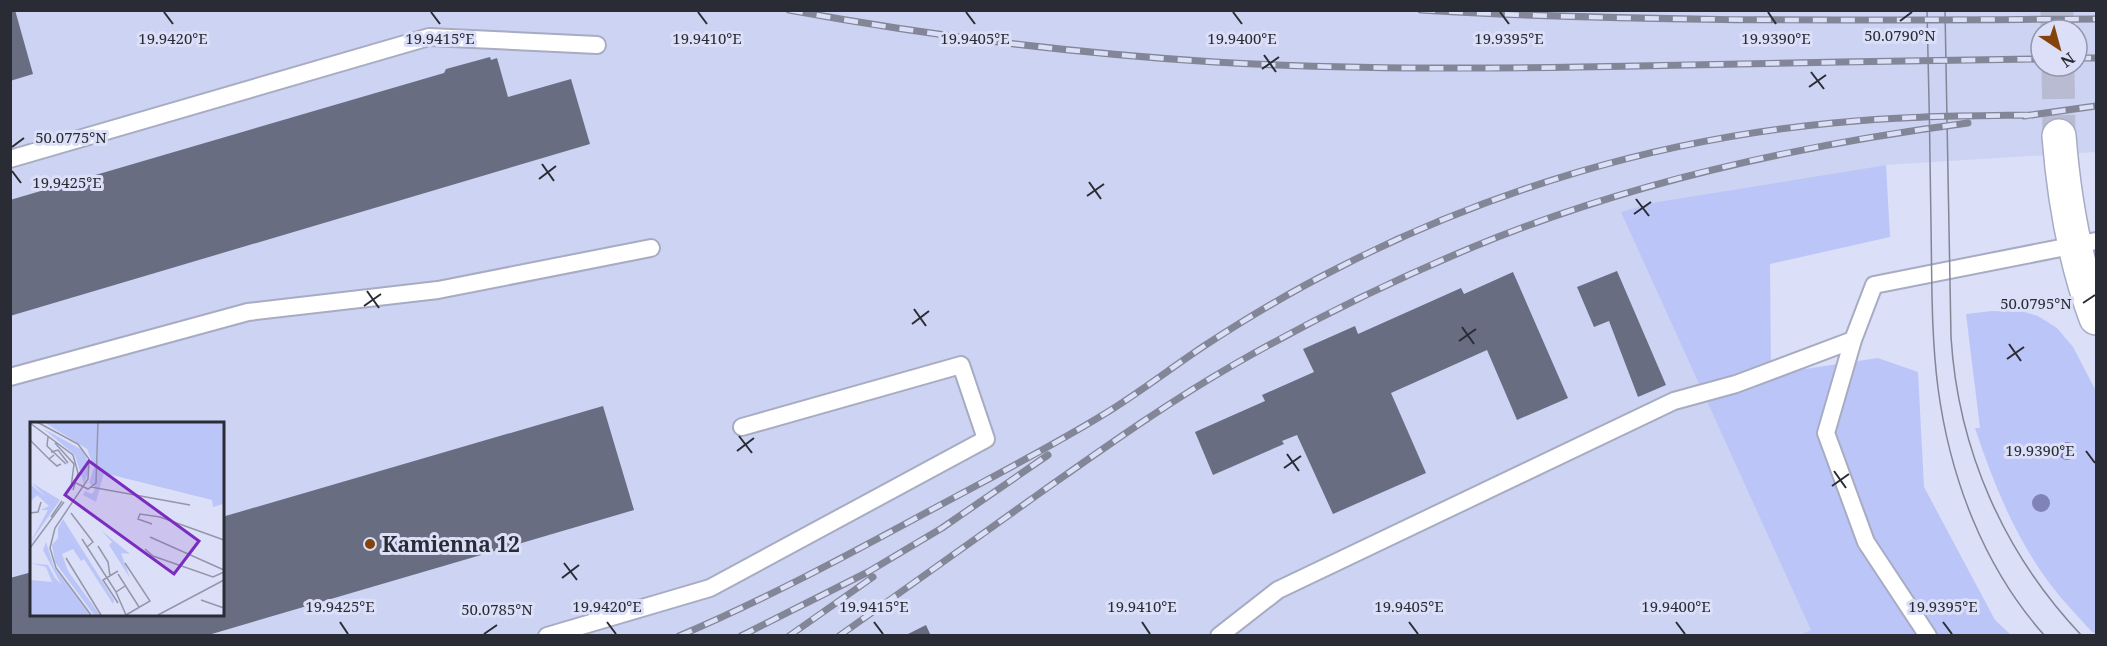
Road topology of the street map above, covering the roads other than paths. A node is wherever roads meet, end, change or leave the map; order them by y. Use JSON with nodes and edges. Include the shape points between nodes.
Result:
{"nodes":[{"id":1,"x":597,"y":45,"type":"dead end"},
{"id":2,"x":2059,"y":136,"type":"tunnel mouth"},
{"id":3,"x":10,"y":159,"type":"edge"},
{"id":4,"x":2085,"y":244,"type":"edge"},
{"id":5,"x":651,"y":248,"type":"dead end"},
{"id":6,"x":2097,"y":318,"type":"edge"},
{"id":7,"x":1853,"y":340,"type":"junction"},
{"id":8,"x":10,"y":378,"type":"edge"},
{"id":9,"x":742,"y":427,"type":"dead end"},
{"id":10,"x":547,"y":636,"type":"edge"},
{"id":11,"x":1219,"y":636,"type":"edge"},
{"id":12,"x":1928,"y":636,"type":"edge"}],
"edges":[{"from":1,"to":3,"type":"lane","via":[[429,37]]},
{"from":2,"to":4,"type":"street","via":[[2063,187]]},
{"from":4,"to":6,"type":"street","via":[[2086,290]]},
{"from":4,"to":7,"type":"lane","via":[[1874,285]]},
{"from":5,"to":8,"type":"lane","via":[[438,290],[248,312]]},
{"from":7,"to":11,"type":"lane","via":[[1736,384],[1674,401],[1278,590]]},
{"from":7,"to":12,"type":"lane","via":[[1826,433],[1866,542]]},
{"from":9,"to":10,"type":"lane","via":[[961,365],[986,439],[710,588]]}]}
